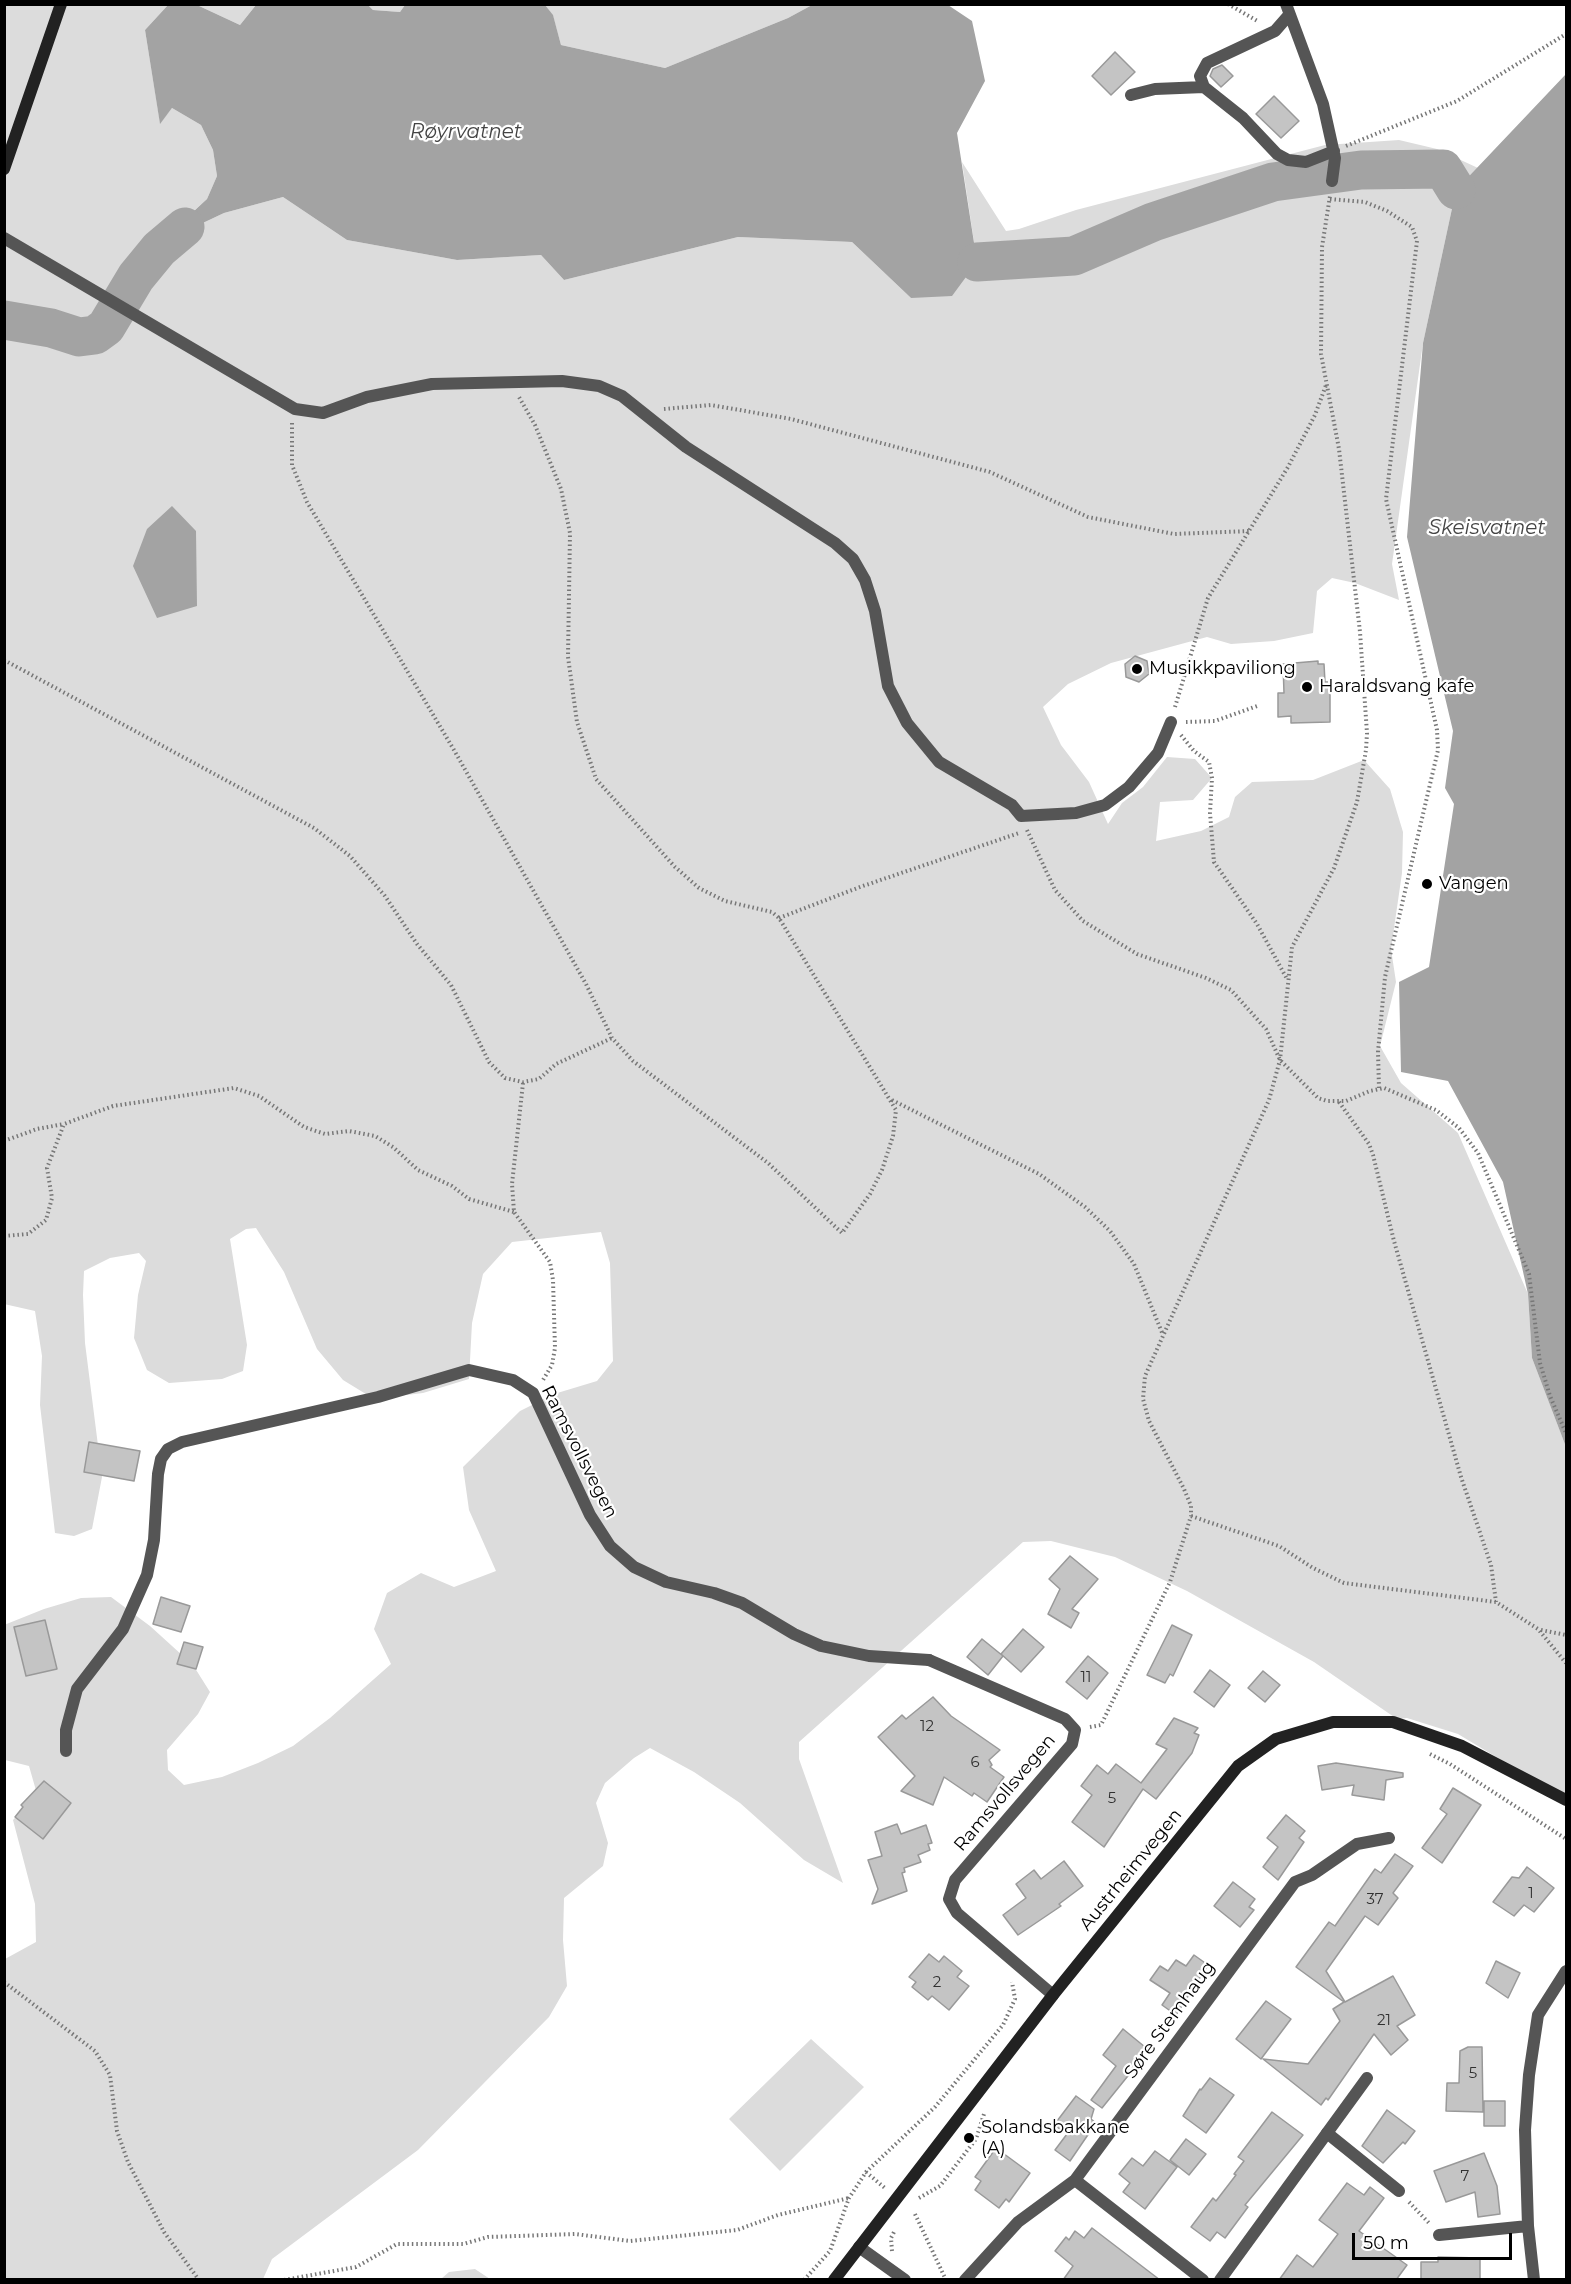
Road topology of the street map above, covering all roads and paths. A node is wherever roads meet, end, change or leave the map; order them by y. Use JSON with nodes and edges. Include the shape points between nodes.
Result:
{"nodes":[{"id":1,"x":61,"y":4,"type":"edge"},
{"id":2,"x":1228,"y":4,"type":"edge"},
{"id":3,"x":1287,"y":10,"type":"edge"},
{"id":4,"x":1275,"y":31,"type":"junction"},
{"id":5,"x":1566,"y":34,"type":"edge"},
{"id":6,"x":1204,"y":87,"type":"junction"},
{"id":7,"x":1131,"y":95,"type":"dead end"},
{"id":8,"x":1334,"y":151,"type":"junction"},
{"id":9,"x":4,"y":170,"type":"edge"},
{"id":10,"x":1332,"y":181,"type":"joint"},
{"id":11,"x":1329,"y":199,"type":"junction"},
{"id":12,"x":4,"y":238,"type":"edge"},
{"id":13,"x":511,"y":384,"type":"junction"},
{"id":14,"x":1326,"y":385,"type":"junction"},
{"id":15,"x":295,"y":409,"type":"junction"},
{"id":16,"x":640,"y":411,"type":"junction"},
{"id":17,"x":1250,"y":531,"type":"junction"},
{"id":18,"x":4,"y":660,"type":"edge"},
{"id":19,"x":1257,"y":706,"type":"dead end"},
{"id":20,"x":1170,"y":722,"type":"junction"},
{"id":21,"x":1021,"y":816,"type":"junction"},
{"id":22,"x":1027,"y":830,"type":"junction"},
{"id":23,"x":779,"y":918,"type":"junction"},
{"id":24,"x":1287,"y":980,"type":"junction"},
{"id":25,"x":612,"y":1038,"type":"junction"},
{"id":26,"x":1280,"y":1060,"type":"junction"},
{"id":27,"x":523,"y":1082,"type":"junction"},
{"id":28,"x":1379,"y":1088,"type":"junction"},
{"id":29,"x":891,"y":1099,"type":"junction"},
{"id":30,"x":1339,"y":1102,"type":"junction"},
{"id":31,"x":64,"y":1124,"type":"junction"},
{"id":32,"x":4,"y":1141,"type":"edge"},
{"id":33,"x":513,"y":1212,"type":"junction"},
{"id":34,"x":4,"y":1236,"type":"edge"},
{"id":35,"x":1163,"y":1335,"type":"junction"},
{"id":36,"x":533,"y":1393,"type":"junction"},
{"id":37,"x":1566,"y":1433,"type":"edge"},
{"id":38,"x":1191,"y":1516,"type":"junction"},
{"id":39,"x":1496,"y":1602,"type":"junction"},
{"id":40,"x":1538,"y":1629,"type":"junction"},
{"id":41,"x":1566,"y":1635,"type":"edge"},
{"id":42,"x":1566,"y":1663,"type":"edge"},
{"id":43,"x":1075,"y":1730,"type":"junction"},
{"id":44,"x":1421,"y":1750,"type":"dead end"},
{"id":45,"x":66,"y":1752,"type":"dead end"},
{"id":46,"x":1566,"y":1800,"type":"edge"},
{"id":47,"x":1389,"y":1838,"type":"dead end"},
{"id":48,"x":1566,"y":1839,"type":"edge"},
{"id":49,"x":1005,"y":1956,"type":"junction"},
{"id":50,"x":1566,"y":1971,"type":"edge"},
{"id":51,"x":4,"y":1982,"type":"edge"},
{"id":52,"x":1053,"y":1995,"type":"junction"},
{"id":53,"x":1367,"y":2078,"type":"dead end"},
{"id":54,"x":985,"y":2111,"type":"dead end"},
{"id":55,"x":1328,"y":2133,"type":"junction"},
{"id":56,"x":866,"y":2172,"type":"junction"},
{"id":57,"x":1075,"y":2180,"type":"junction"},
{"id":58,"x":888,"y":2191,"type":"dead end"},
{"id":59,"x":1399,"y":2191,"type":"joint"},
{"id":60,"x":849,"y":2198,"type":"junction"},
{"id":61,"x":916,"y":2200,"type":"dead end"},
{"id":62,"x":915,"y":2214,"type":"dead end"},
{"id":63,"x":1528,"y":2226,"type":"junction"},
{"id":64,"x":896,"y":2228,"type":"dead end"},
{"id":65,"x":1439,"y":2235,"type":"joint"},
{"id":66,"x":859,"y":2247,"type":"junction"},
{"id":67,"x":896,"y":2258,"type":"dead end"},
{"id":68,"x":199,"y":2280,"type":"edge"},
{"id":69,"x":284,"y":2280,"type":"edge"},
{"id":70,"x":804,"y":2280,"type":"edge"},
{"id":71,"x":834,"y":2280,"type":"edge"},
{"id":72,"x":905,"y":2280,"type":"edge"},
{"id":73,"x":946,"y":2280,"type":"edge"},
{"id":74,"x":965,"y":2280,"type":"edge"},
{"id":75,"x":1203,"y":2280,"type":"edge"},
{"id":76,"x":1220,"y":2280,"type":"edge"},
{"id":77,"x":1533,"y":2280,"type":"edge"}],
"edges":[{"from":1,"to":9,"type":"main road"},
{"from":2,"to":4,"type":"path"},
{"from":3,"to":4,"type":"street"},
{"from":3,"to":8,"type":"street","via":[[1323,104]]},
{"from":4,"to":6,"type":"street","via":[[1212,58],[1200,76]]},
{"from":5,"to":8,"type":"path","via":[[1457,102]]},
{"from":6,"to":7,"type":"street","via":[[1155,89]]},
{"from":6,"to":8,"type":"street","via":[[1288,160],[1306,162]]},
{"from":8,"to":10,"type":"street"},
{"from":10,"to":11,"type":"path"},
{"from":11,"to":14,"type":"path","via":[[1321,290],[1321,354]]},
{"from":11,"to":28,"type":"path","via":[[1365,202],[1401,218],[1412,227],[1417,251],[1386,499],[1437,730],[1438,750],[1385,977]]},
{"from":12,"to":15,"type":"street"},
{"from":13,"to":15,"type":"street","via":[[417,386],[367,397],[323,413]]},
{"from":13,"to":16,"type":"street","via":[[579,382],[622,396]]},
{"from":13,"to":23,"type":"path","via":[[535,425],[561,489],[570,533],[568,657],[577,722],[596,779],[675,867],[699,888],[725,901],[772,912]]},
{"from":14,"to":17,"type":"path","via":[[1303,439]]},
{"from":14,"to":24,"type":"path","via":[[1339,449],[1367,733],[1351,824],[1328,884],[1295,937]]},
{"from":15,"to":25,"type":"path","via":[[291,450],[294,473],[303,495],[460,760],[586,984]]},
{"from":16,"to":17,"type":"path","via":[[711,405],[790,419],[990,472],[1088,516],[1174,534]]},
{"from":16,"to":21,"type":"street","via":[[686,447],[836,543],[853,559],[866,580],[876,611],[888,686],[907,723],[939,762],[1012,805]]},
{"from":17,"to":20,"type":"path","via":[[1208,598]]},
{"from":18,"to":27,"type":"path","via":[[314,828],[350,856],[451,985],[489,1062],[505,1078]]},
{"from":19,"to":20,"type":"path","via":[[1215,721]]},
{"from":20,"to":21,"type":"street","via":[[1158,753],[1129,787],[1105,806],[1076,813]]},
{"from":20,"to":24,"type":"path","via":[[1194,751],[1209,762],[1214,862],[1257,924]]},
{"from":21,"to":22,"type":"path"},
{"from":22,"to":23,"type":"path"},
{"from":22,"to":26,"type":"path","via":[[1055,890],[1083,921],[1137,954],[1231,990],[1266,1029]]},
{"from":23,"to":29,"type":"path"},
{"from":24,"to":26,"type":"path"},
{"from":25,"to":27,"type":"path","via":[[556,1064],[538,1079]]},
{"from":25,"to":29,"type":"path","via":[[633,1061],[768,1163],[842,1233],[882,1170],[896,1120]]},
{"from":26,"to":30,"type":"path","via":[[1318,1098]]},
{"from":26,"to":35,"type":"path","via":[[1269,1100]]},
{"from":27,"to":33,"type":"path","via":[[512,1184]]},
{"from":28,"to":30,"type":"path","via":[[1357,1099]]},
{"from":28,"to":37,"type":"path","via":[[1436,1110],[1459,1128],[1478,1153],[1529,1275],[1540,1363]]},
{"from":29,"to":35,"type":"path","via":[[1039,1174],[1085,1207],[1110,1231],[1134,1264]]},
{"from":30,"to":39,"type":"path","via":[[1373,1155],[1461,1477],[1491,1565]]},
{"from":31,"to":32,"type":"path"},
{"from":31,"to":33,"type":"path","via":[[113,1106],[234,1088],[260,1096],[304,1127],[325,1134],[349,1131],[375,1136],[418,1170],[469,1199]]},
{"from":31,"to":34,"type":"path","via":[[46,1168],[52,1198],[46,1220],[28,1234]]},
{"from":33,"to":36,"type":"path","via":[[550,1262],[553,1280],[553,1356],[547,1375]]},
{"from":35,"to":38,"type":"path","via":[[1145,1376],[1143,1399],[1149,1420],[1191,1506]]},
{"from":36,"to":43,"type":"street","name":"Ramsvollsvegen","via":[[590,1515],[610,1546],[634,1567],[666,1582],[742,1603],[821,1646],[869,1656],[929,1659],[1065,1719]]},
{"from":36,"to":45,"type":"street","name":"Ramsvollsvegen","via":[[513,1380],[478,1371],[460,1371],[407,1389],[182,1442],[168,1449],[158,1474],[154,1540],[147,1575],[123,1629],[77,1689],[66,1731]]},
{"from":38,"to":39,"type":"path","via":[[1279,1546],[1344,1583]]},
{"from":38,"to":43,"type":"path","via":[[1170,1581],[1101,1725]]},
{"from":39,"to":40,"type":"path"},
{"from":40,"to":41,"type":"path"},
{"from":40,"to":42,"type":"path"},
{"from":43,"to":49,"type":"street","name":"Ramsvollsvegen","via":[[1072,1744],[955,1880],[949,1899],[957,1913]]},
{"from":44,"to":48,"type":"path","via":[[1450,1764]]},
{"from":46,"to":52,"type":"main road","name":"Austrheimvegen","via":[[1462,1746],[1393,1722],[1333,1722],[1276,1739],[1238,1766]]},
{"from":47,"to":57,"type":"street","name":"Søre Stemhaug","via":[[1357,1844],[1295,1882]]},
{"from":49,"to":52,"type":"street","name":"Ramsvollsvegen"},
{"from":49,"to":56,"type":"path","via":[[1015,1999],[1003,2025],[935,2107]]},
{"from":50,"to":63,"type":"street","via":[[1539,2015],[1529,2075]]},
{"from":51,"to":68,"type":"path","via":[[95,2051],[110,2075],[117,2132],[128,2162],[164,2232]]},
{"from":52,"to":66,"type":"main road","name":"Austrheimvegen"},
{"from":53,"to":55,"type":"street"},
{"from":54,"to":61,"type":"path","via":[[976,2139],[940,2186]]},
{"from":55,"to":59,"type":"street"},
{"from":55,"to":76,"type":"street"},
{"from":56,"to":58,"type":"path"},
{"from":56,"to":60,"type":"path"},
{"from":57,"to":74,"type":"street","name":"Søre Stemhaug","via":[[1018,2222]]},
{"from":57,"to":75,"type":"street"},
{"from":59,"to":65,"type":"path"},
{"from":60,"to":69,"type":"path","via":[[778,2215],[737,2230],[630,2241],[575,2234],[488,2237],[463,2244],[397,2244],[356,2267]]},
{"from":60,"to":70,"type":"path","via":[[830,2251]]},
{"from":62,"to":73,"type":"path"},
{"from":63,"to":65,"type":"street"},
{"from":63,"to":77,"type":"street"},
{"from":64,"to":67,"type":"path","via":[[891,2250]]},
{"from":66,"to":71,"type":"main road","name":"Austrheimvegen"},
{"from":66,"to":72,"type":"street"}]}
